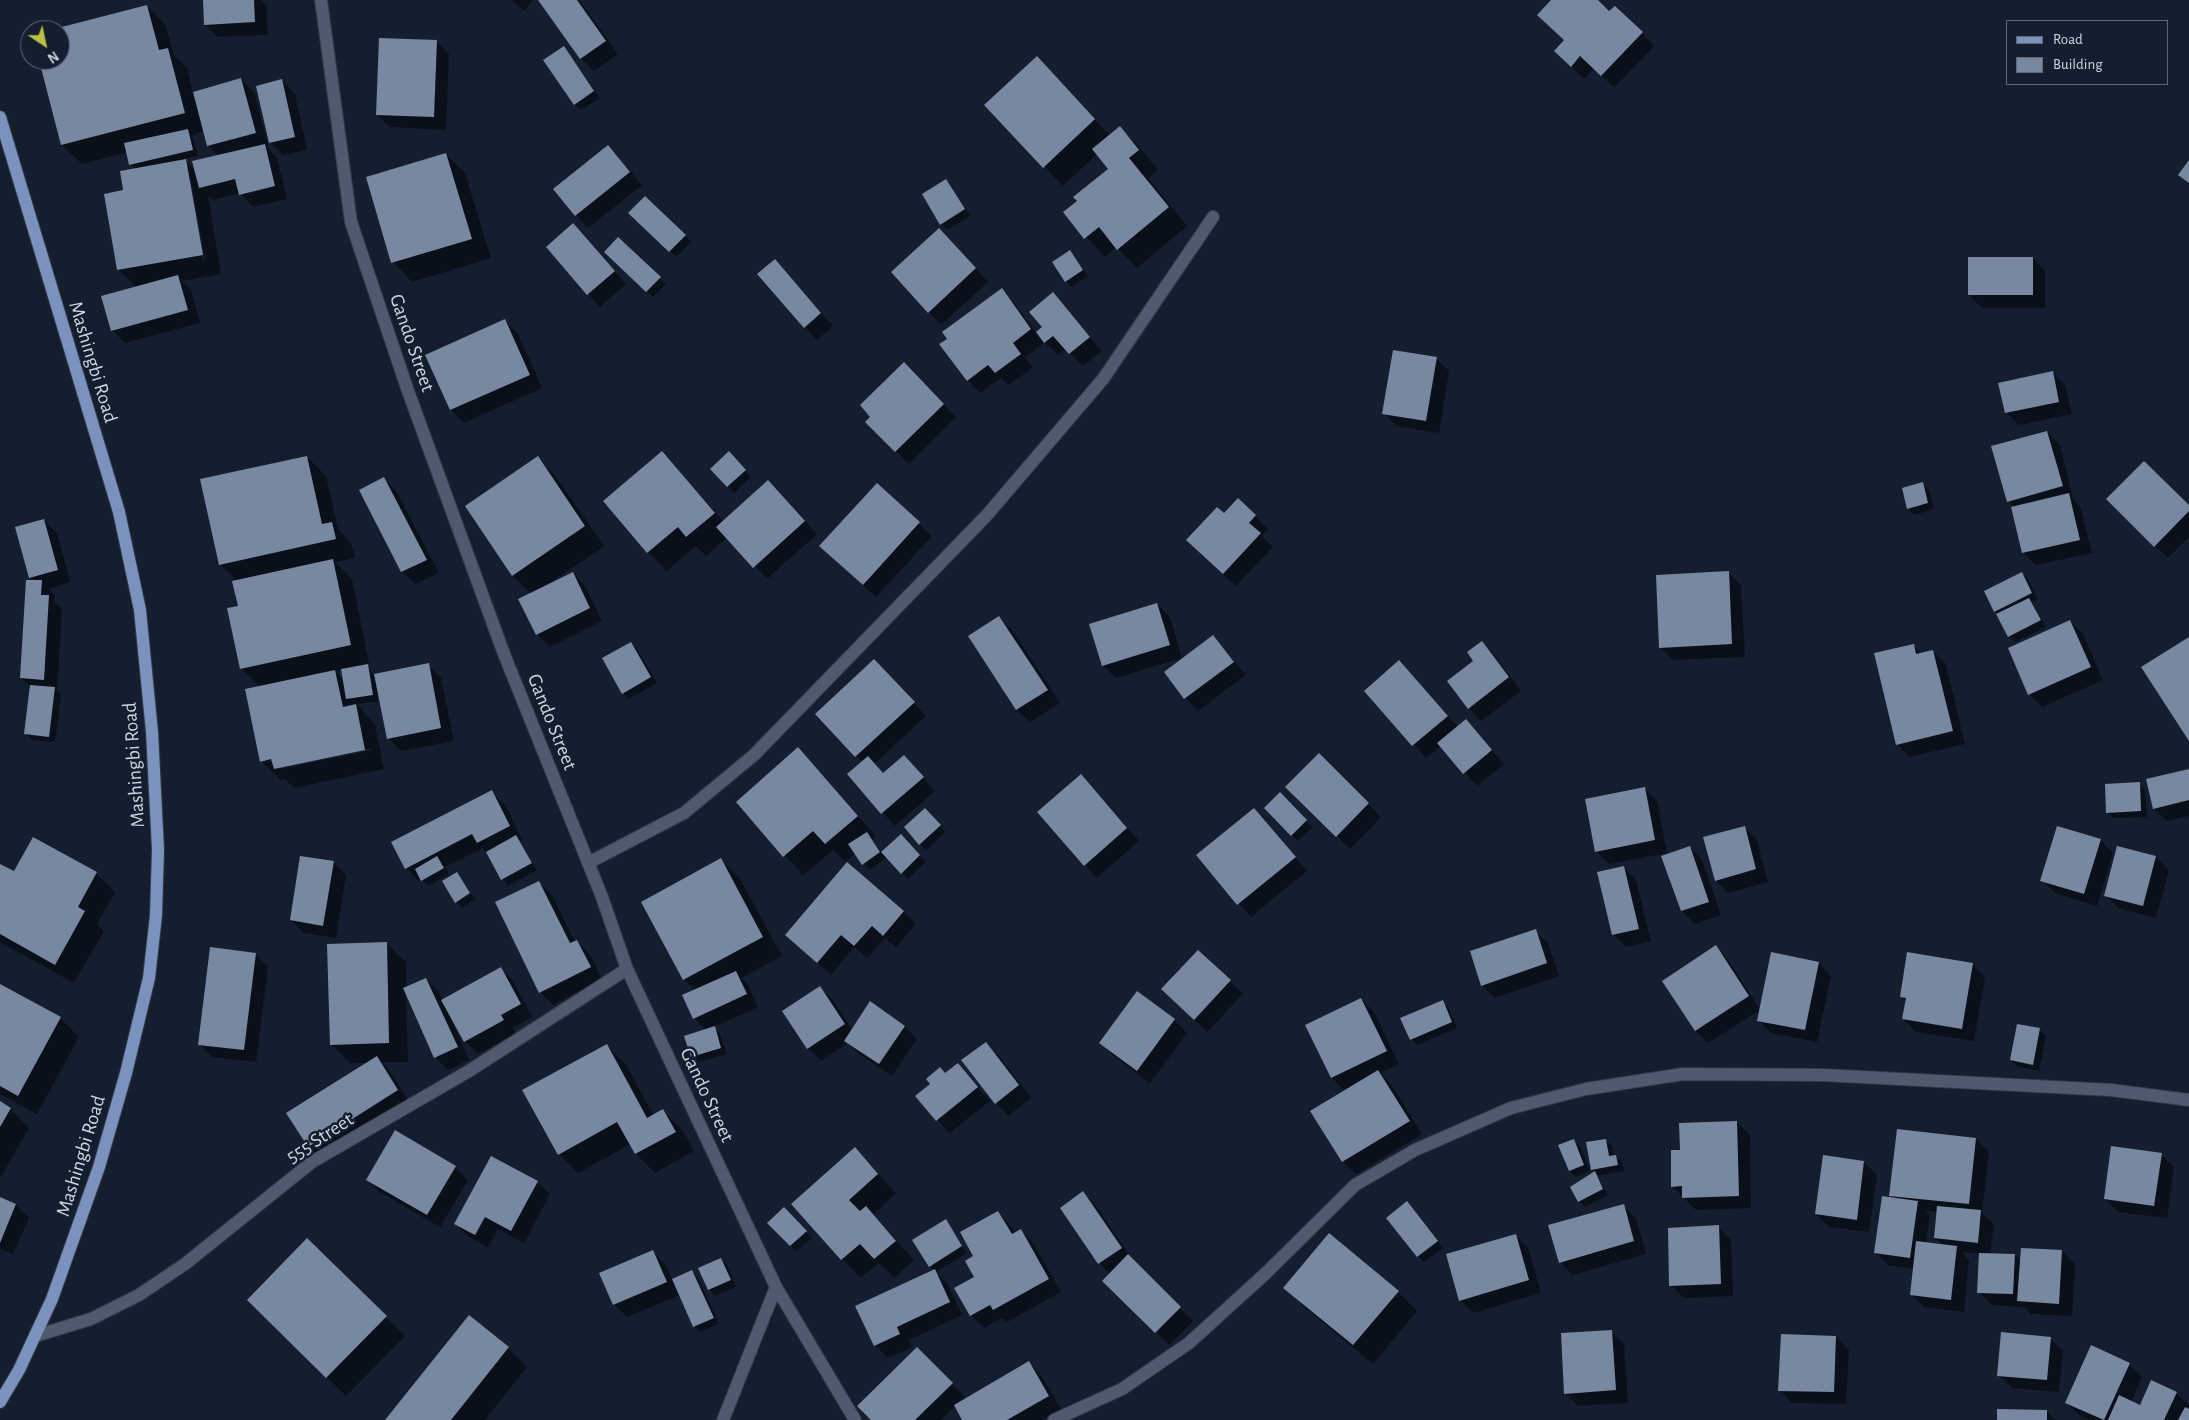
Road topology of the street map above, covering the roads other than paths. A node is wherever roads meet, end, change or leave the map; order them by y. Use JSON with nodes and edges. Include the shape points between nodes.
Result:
{"nodes":[{"id":1,"x":321,"y":0,"type":"edge"},
{"id":2,"x":0,"y":118,"type":"edge"},
{"id":3,"x":1213,"y":216,"type":"dead end"},
{"id":4,"x":588,"y":863,"type":"junction"},
{"id":5,"x":627,"y":969,"type":"junction"},
{"id":6,"x":2189,"y":1100,"type":"edge"},
{"id":7,"x":776,"y":1287,"type":"junction"},
{"id":8,"x":35,"y":1336,"type":"junction"},
{"id":9,"x":0,"y":1402,"type":"edge"},
{"id":10,"x":723,"y":1420,"type":"edge"},
{"id":11,"x":855,"y":1420,"type":"edge"},
{"id":12,"x":1054,"y":1420,"type":"edge"}],
"edges":[{"from":1,"to":4,"type":"street","name":"Gando Street","via":[[351,222],[408,391],[498,636]]},
{"from":2,"to":8,"type":"main road","name":"Mashingbi Road","via":[[121,522],[140,610],[152,732],[158,850],[156,915],[148,978],[126,1073],[78,1230]]},
{"from":3,"to":4,"type":"street","via":[[1103,379],[987,515],[754,755],[684,813]]},
{"from":4,"to":5,"type":"street","name":"Gando Street"},
{"from":5,"to":7,"type":"street","name":"Gando Street"},
{"from":5,"to":8,"type":"street","name":"555 Street","via":[[469,1071],[312,1162],[184,1264],[139,1295],[91,1319]]},
{"from":6,"to":12,"type":"street","via":[[2111,1090],[1862,1077],[1683,1074],[1586,1089],[1512,1108],[1415,1150],[1355,1185],[1189,1344],[1122,1389]]},
{"from":7,"to":10,"type":"street"},
{"from":7,"to":11,"type":"street","name":"Gando Street"},
{"from":8,"to":9,"type":"main road","name":"Mashingbi Road"}]}
